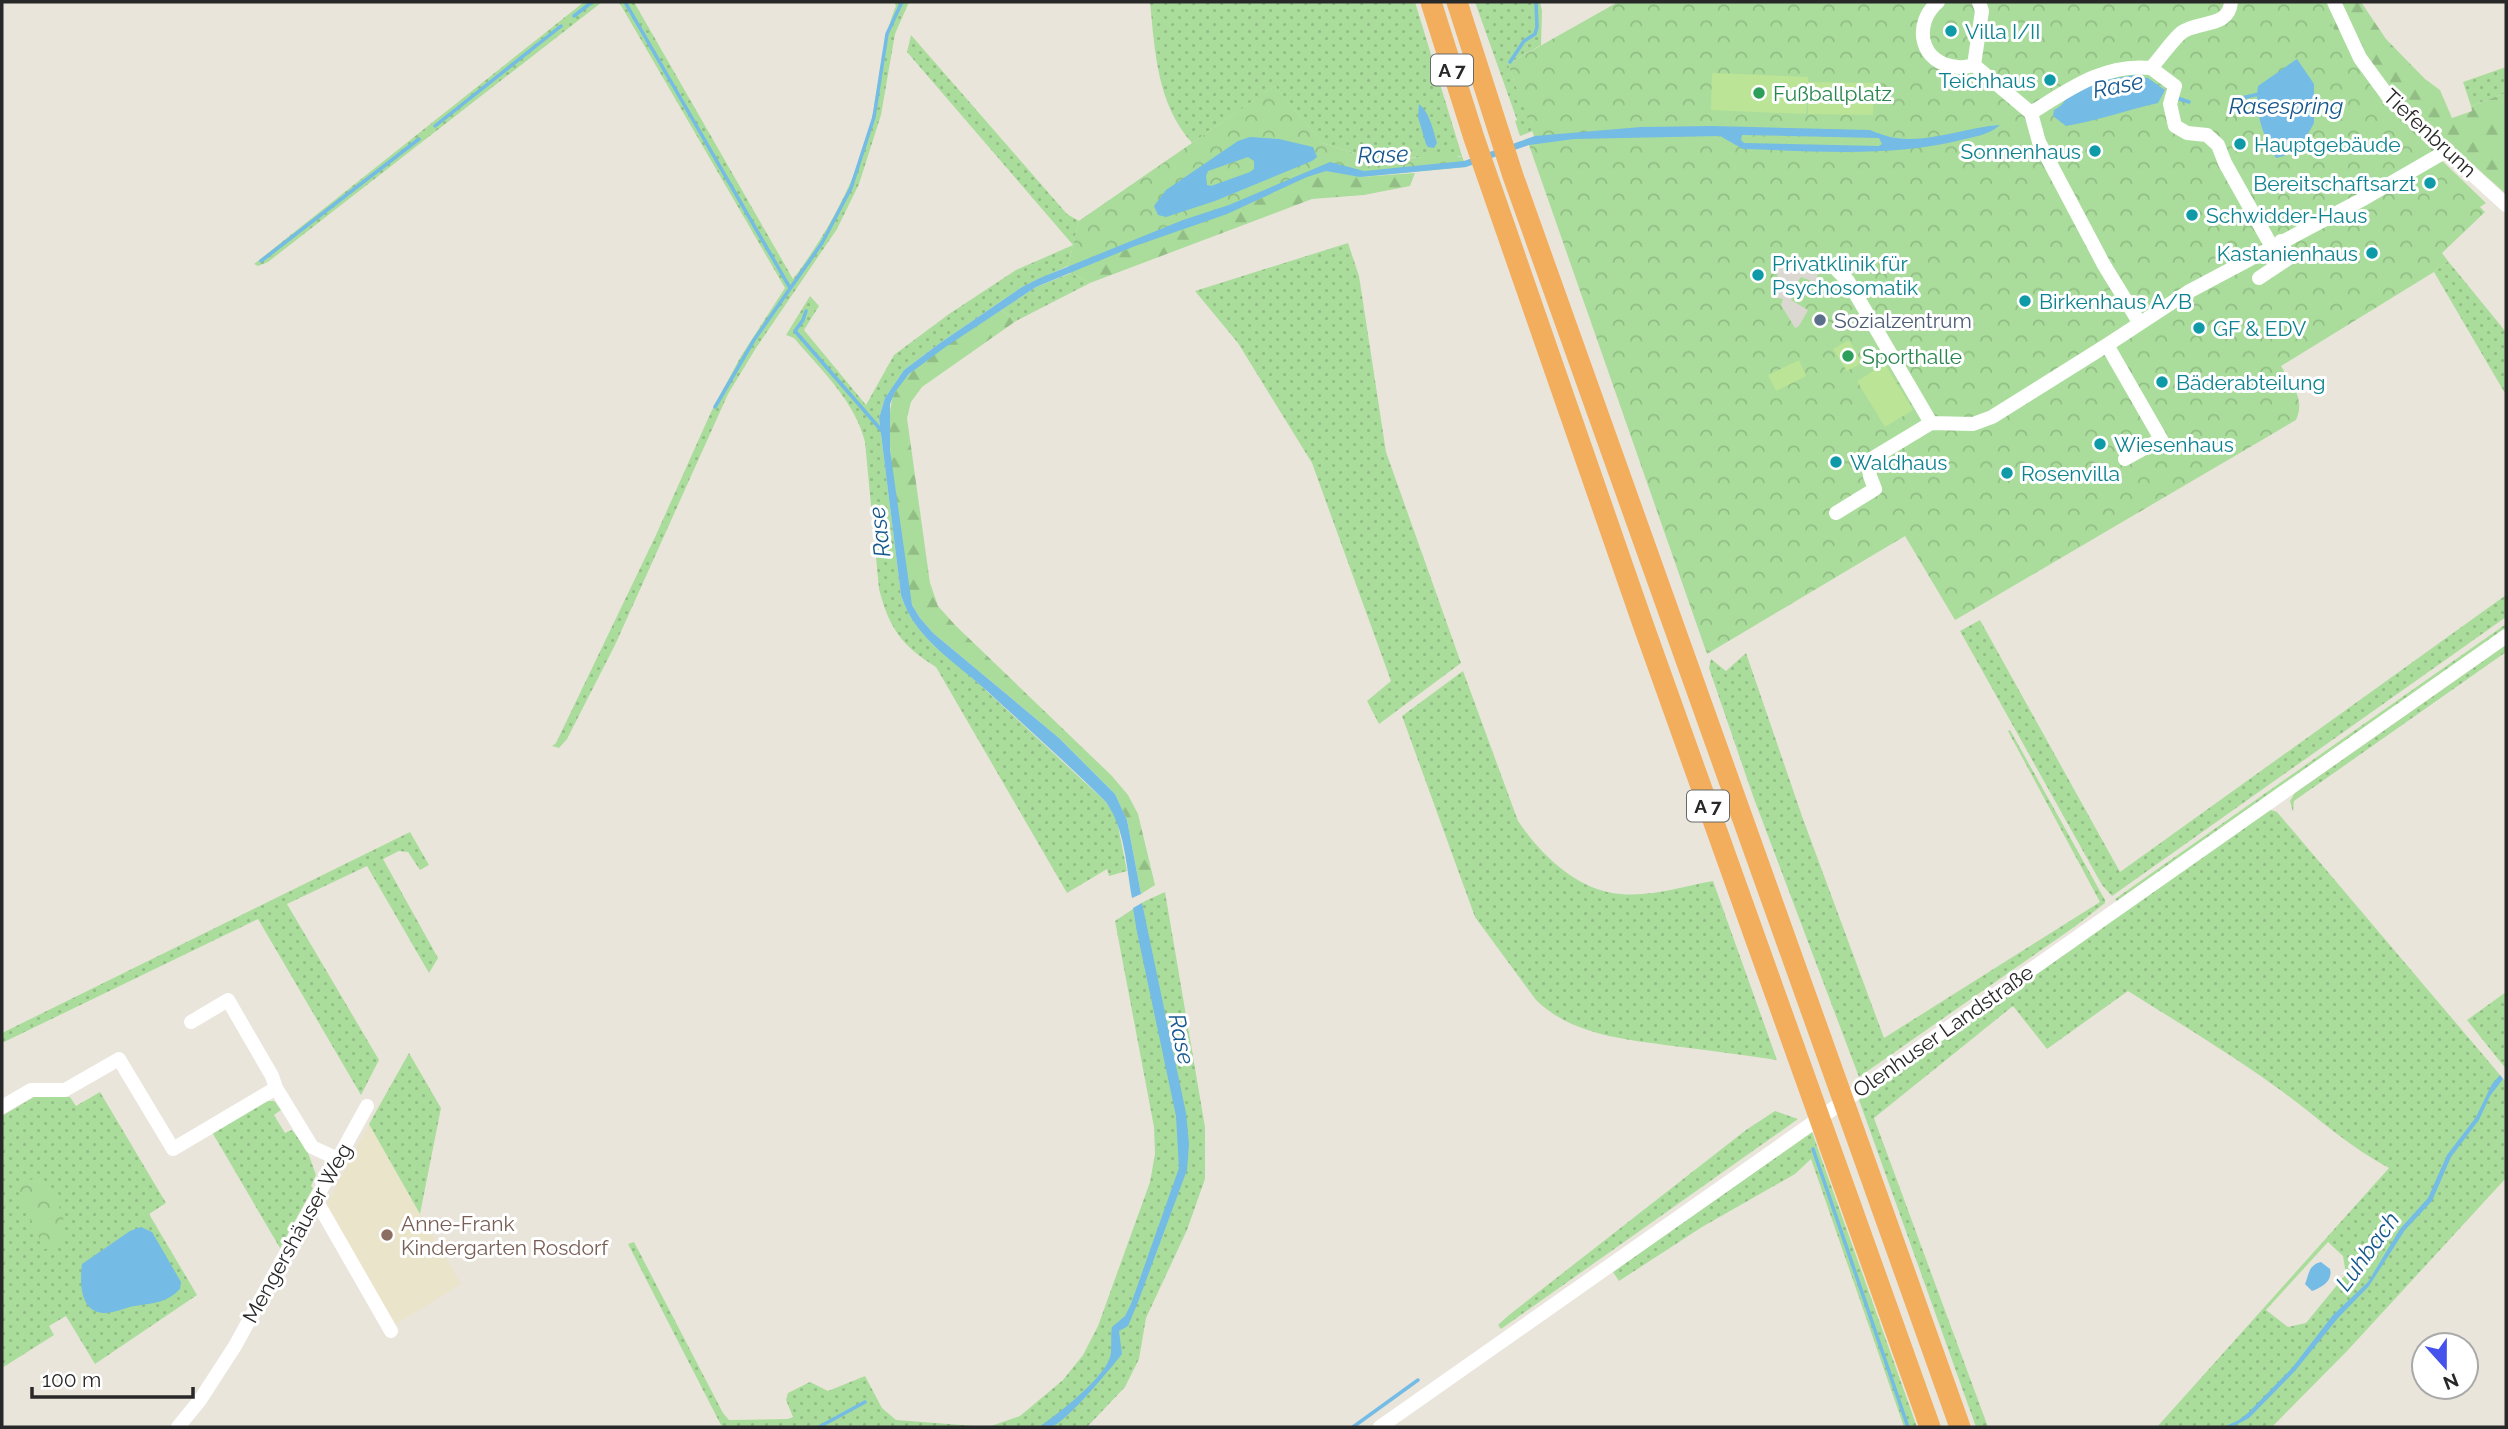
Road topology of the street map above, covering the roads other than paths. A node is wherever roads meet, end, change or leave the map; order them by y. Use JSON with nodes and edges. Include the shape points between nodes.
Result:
{"nodes":[{"id":1,"x":1431,"y":2,"type":"edge"},
{"id":2,"x":1457,"y":2,"type":"edge"},
{"id":3,"x":1938,"y":2,"type":"edge"},
{"id":4,"x":1979,"y":2,"type":"edge"},
{"id":5,"x":2231,"y":2,"type":"edge"},
{"id":6,"x":2334,"y":2,"type":"edge"},
{"id":7,"x":1974,"y":65,"type":"junction"},
{"id":8,"x":2151,"y":68,"type":"junction"},
{"id":9,"x":2031,"y":113,"type":"junction"},
{"id":10,"x":2448,"y":150,"type":"junction"},
{"id":11,"x":2506,"y":205,"type":"edge"},
{"id":12,"x":2272,"y":246,"type":"junction"},
{"id":13,"x":2272,"y":268,"type":"junction"},
{"id":14,"x":1837,"y":270,"type":"dead end"},
{"id":15,"x":2259,"y":278,"type":"dead end"},
{"id":16,"x":2139,"y":322,"type":"junction"},
{"id":17,"x":2107,"y":345,"type":"junction"},
{"id":18,"x":1931,"y":423,"type":"junction"},
{"id":19,"x":2125,"y":459,"type":"dead end"},
{"id":20,"x":1836,"y":513,"type":"dead end"},
{"id":21,"x":2506,"y":636,"type":"edge"},
{"id":22,"x":191,"y":1022,"type":"dead end"},
{"id":23,"x":276,"y":1088,"type":"junction"},
{"id":24,"x":367,"y":1106,"type":"dead end"},
{"id":25,"x":2,"y":1107,"type":"edge"},
{"id":26,"x":338,"y":1159,"type":"junction"},
{"id":27,"x":316,"y":1200,"type":"junction"},
{"id":28,"x":391,"y":1331,"type":"dead end"},
{"id":29,"x":178,"y":1427,"type":"edge"},
{"id":30,"x":1380,"y":1427,"type":"edge"},
{"id":31,"x":1930,"y":1427,"type":"edge"},
{"id":32,"x":1960,"y":1427,"type":"edge"}],
"edges":[{"from":1,"to":31,"type":"highway","number":"A 7","via":[[1489,184],[1644,627]]},
{"from":2,"to":32,"type":"highway","number":"A 7","via":[[1513,176]]},
{"from":3,"to":7,"type":"street","via":[[1924,21],[1922,41],[1948,65]]},
{"from":4,"to":7,"type":"street","via":[[1982,12]]},
{"from":5,"to":8,"type":"street","via":[[2221,19],[2182,32]]},
{"from":6,"to":10,"type":"street","name":"Tiefenbrunn","via":[[2360,58],[2379,86]]},
{"from":7,"to":9,"type":"street"},
{"from":8,"to":9,"type":"street","via":[[2094,76]]},
{"from":8,"to":12,"type":"street","via":[[2174,84],[2177,128],[2207,135],[2218,145]]},
{"from":9,"to":16,"type":"street","via":[[2039,142]]},
{"from":10,"to":11,"type":"street","name":"Tiefenbrunn"},
{"from":10,"to":12,"type":"street"},
{"from":12,"to":13,"type":"street"},
{"from":12,"to":13,"type":"street","via":[[2289,258]]},
{"from":12,"to":16,"type":"street"},
{"from":13,"to":15,"type":"street"},
{"from":14,"to":18,"type":"street","via":[[1848,281]]},
{"from":16,"to":17,"type":"street"},
{"from":17,"to":18,"type":"street","via":[[1983,421]]},
{"from":17,"to":19,"type":"street","via":[[2161,439]]},
{"from":18,"to":20,"type":"street","via":[[1868,461],[1875,489]]},
{"from":21,"to":30,"type":"street","name":"Olenhuser Landstraße"},
{"from":22,"to":23,"type":"street","via":[[228,1000]]},
{"from":23,"to":25,"type":"street","via":[[173,1149],[119,1059],[65,1090],[31,1090]]},
{"from":23,"to":26,"type":"street","via":[[312,1147]]},
{"from":24,"to":26,"type":"street","name":"Mengershäuser Weg"},
{"from":26,"to":27,"type":"street","name":"Mengershäuser Weg"},
{"from":27,"to":28,"type":"street"},
{"from":27,"to":29,"type":"street","name":"Mengershäuser Weg","via":[[235,1346]]}]}
